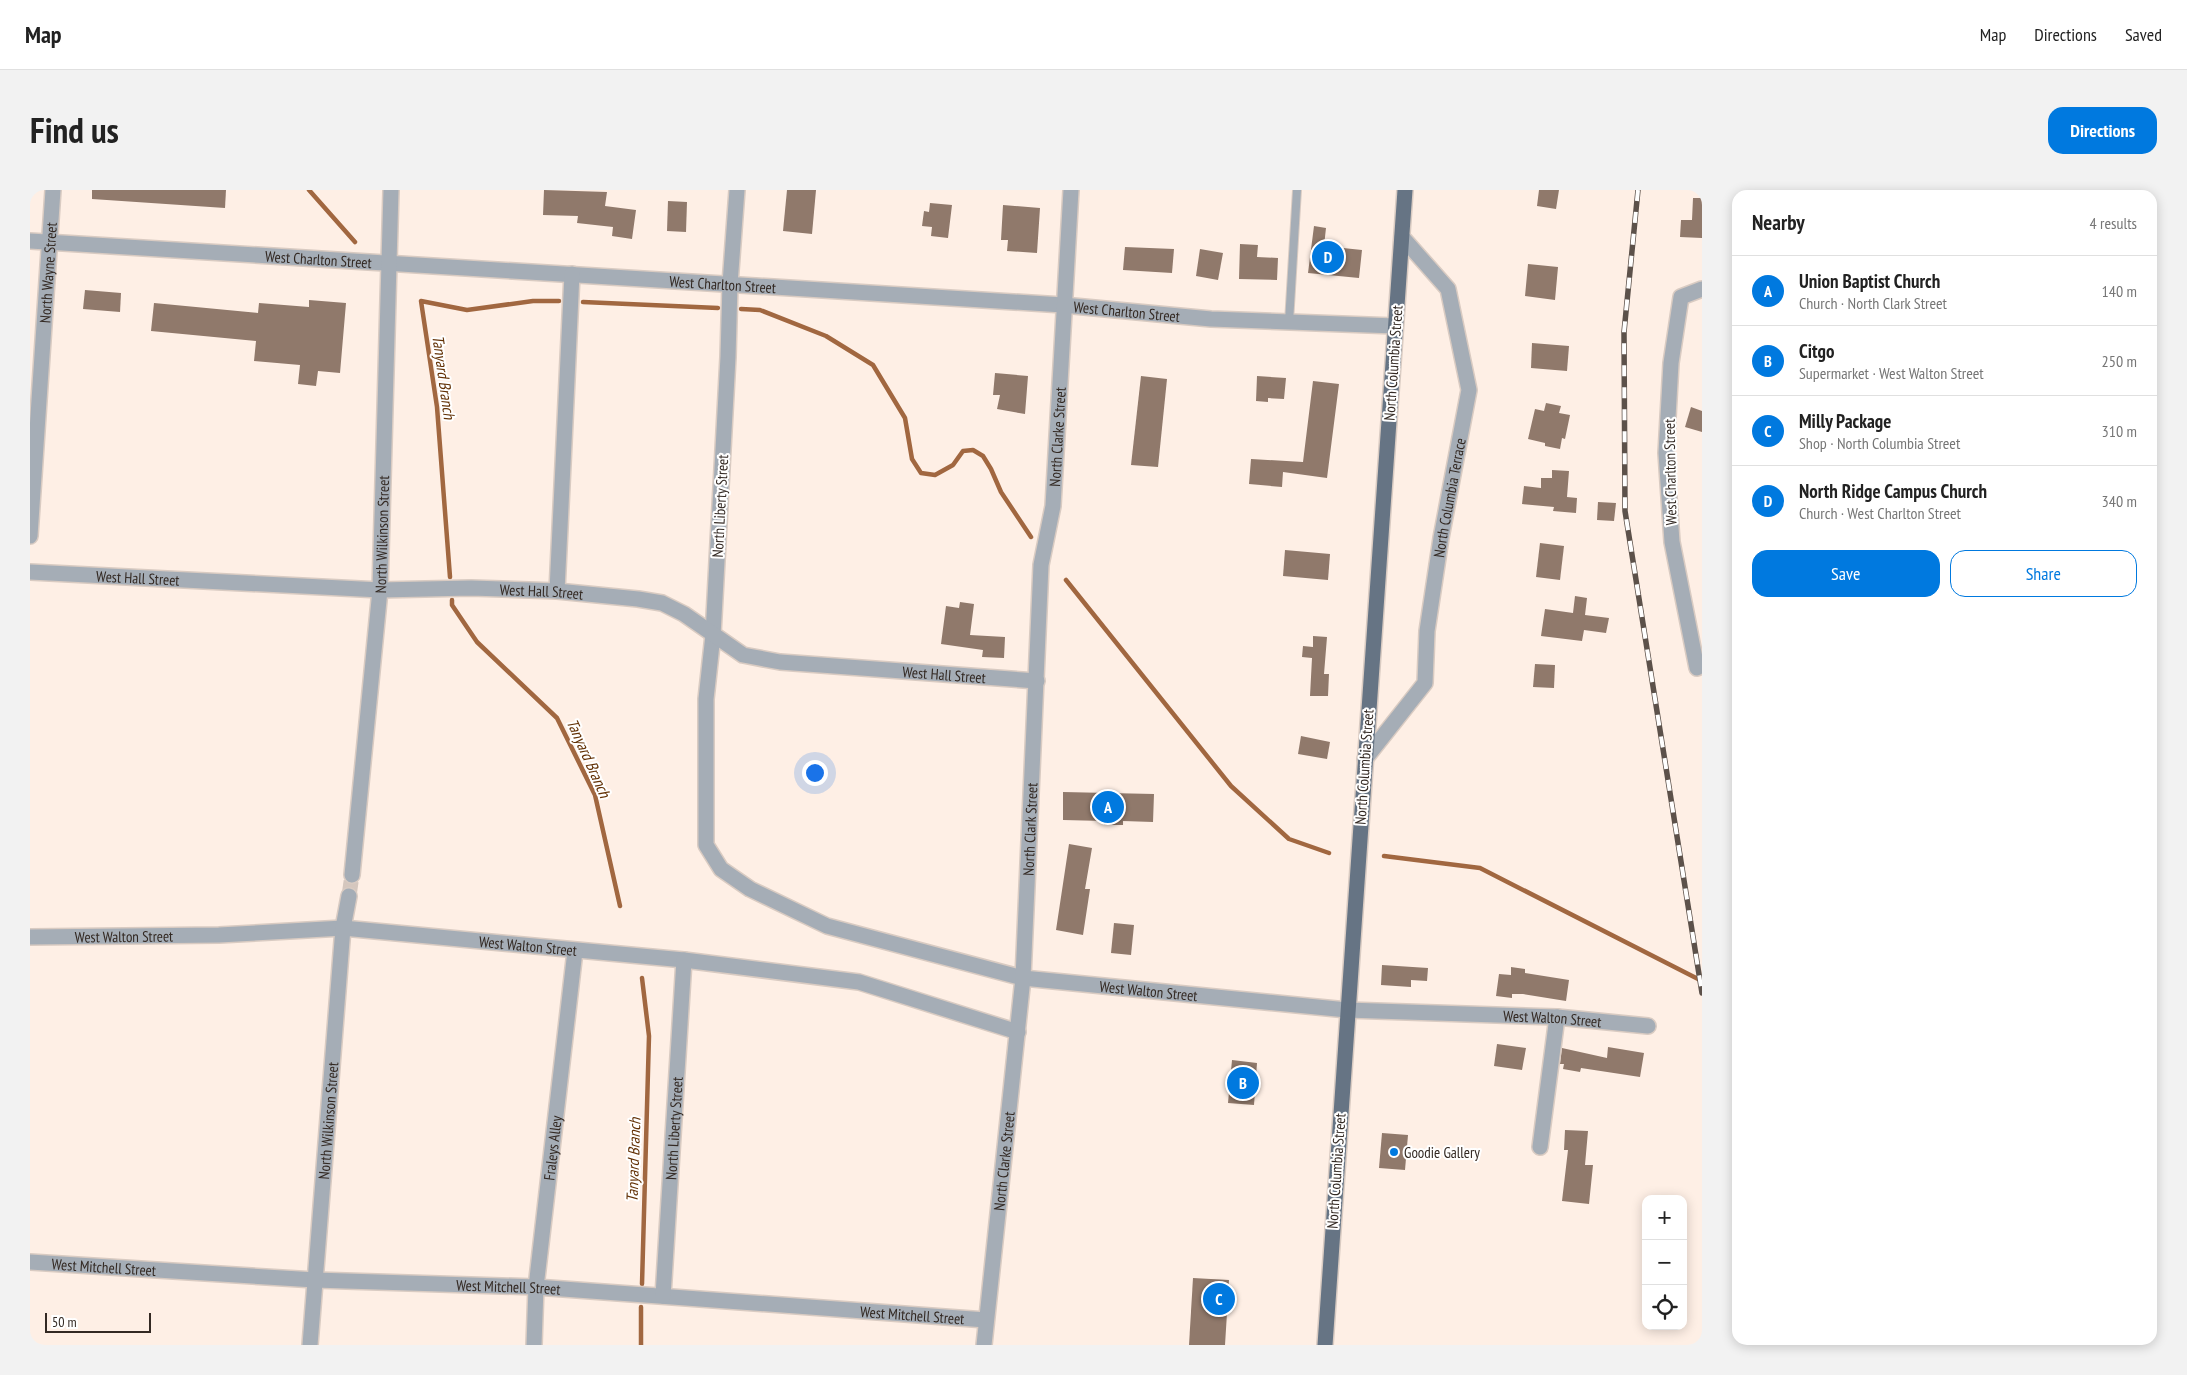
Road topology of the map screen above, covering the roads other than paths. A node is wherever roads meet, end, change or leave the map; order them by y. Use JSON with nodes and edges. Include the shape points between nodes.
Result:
{"nodes":[{"id":1,"x":53,"y":190,"type":"edge"},
{"id":2,"x":391,"y":190,"type":"edge"},
{"id":3,"x":737,"y":190,"type":"edge"},
{"id":4,"x":1071,"y":190,"type":"edge"},
{"id":5,"x":1298,"y":190,"type":"edge"},
{"id":6,"x":1405,"y":190,"type":"edge"},
{"id":7,"x":1402,"y":237,"type":"junction"},
{"id":8,"x":30,"y":241,"type":"edge"},
{"id":9,"x":49,"y":242,"type":"junction"},
{"id":10,"x":387,"y":263,"type":"junction"},
{"id":11,"x":572,"y":274,"type":"junction"},
{"id":12,"x":730,"y":284,"type":"junction"},
{"id":13,"x":1702,"y":289,"type":"edge"},
{"id":14,"x":1063,"y":305,"type":"junction"},
{"id":15,"x":1289,"y":322,"type":"junction"},
{"id":16,"x":1395,"y":326,"type":"junction"},
{"id":17,"x":30,"y":536,"type":"edge"},
{"id":18,"x":30,"y":572,"type":"edge"},
{"id":19,"x":380,"y":590,"type":"junction"},
{"id":20,"x":557,"y":591,"type":"junction"},
{"id":21,"x":713,"y":636,"type":"junction"},
{"id":22,"x":1697,"y":668,"type":"dead end"},
{"id":23,"x":1037,"y":681,"type":"junction"},
{"id":24,"x":1365,"y":760,"type":"junction"},
{"id":25,"x":705,"y":822,"type":"joint"},
{"id":26,"x":352,"y":875,"type":"tunnel mouth"},
{"id":27,"x":349,"y":896,"type":"tunnel mouth"},
{"id":28,"x":343,"y":928,"type":"junction"},
{"id":29,"x":30,"y":937,"type":"edge"},
{"id":30,"x":575,"y":951,"type":"junction"},
{"id":31,"x":684,"y":960,"type":"junction"},
{"id":32,"x":1024,"y":978,"type":"junction"},
{"id":33,"x":1347,"y":1010,"type":"junction"},
{"id":34,"x":1557,"y":1017,"type":"junction"},
{"id":35,"x":1648,"y":1026,"type":"dead end"},
{"id":36,"x":1018,"y":1032,"type":"junction"},
{"id":37,"x":1540,"y":1147,"type":"dead end"},
{"id":38,"x":30,"y":1262,"type":"edge"},
{"id":39,"x":315,"y":1280,"type":"junction"},
{"id":40,"x":536,"y":1287,"type":"junction"},
{"id":41,"x":663,"y":1296,"type":"junction"},
{"id":42,"x":986,"y":1320,"type":"junction"},
{"id":43,"x":310,"y":1345,"type":"edge"},
{"id":44,"x":534,"y":1345,"type":"edge"},
{"id":45,"x":984,"y":1345,"type":"edge"},
{"id":46,"x":1325,"y":1345,"type":"edge"}],
"edges":[{"from":1,"to":9,"type":"street","name":"North Wayne Street"},
{"from":2,"to":10,"type":"street","name":"North Wilkinson Street"},
{"from":3,"to":12,"type":"street","name":"North Liberty Street"},
{"from":4,"to":14,"type":"street","name":"North Clarke Street"},
{"from":5,"to":15,"type":"lane"},
{"from":6,"to":7,"type":"main road","name":"North Columbia Street"},
{"from":7,"to":16,"type":"main road","name":"North Columbia Street"},
{"from":7,"to":24,"type":"street","name":"North Columbia Terrace","via":[[1448,289],[1469,390],[1436,566],[1424,683]]},
{"from":8,"to":9,"type":"street","name":"West Charlton Street"},
{"from":9,"to":10,"type":"street","name":"West Charlton Street"},
{"from":9,"to":17,"type":"street","name":"North Wayne Street"},
{"from":10,"to":11,"type":"street","name":"West Charlton Street"},
{"from":10,"to":19,"type":"street","name":"North Wilkinson Street"},
{"from":11,"to":12,"type":"street","name":"West Charlton Street"},
{"from":11,"to":20,"type":"street"},
{"from":12,"to":14,"type":"street","name":"West Charlton Street"},
{"from":12,"to":21,"type":"street","name":"North Liberty Street"},
{"from":13,"to":22,"type":"street","name":"West Charlton Street","via":[[1681,298],[1677,313],[1666,453],[1672,542]]},
{"from":14,"to":15,"type":"street","name":"West Charlton Street","via":[[1212,319]]},
{"from":14,"to":23,"type":"street","name":"North Clarke Street","via":[[1053,506],[1042,565]]},
{"from":15,"to":16,"type":"street","name":"West Charlton Street"},
{"from":16,"to":24,"type":"main road","name":"North Columbia Street"},
{"from":18,"to":19,"type":"street","name":"West Hall Street"},
{"from":19,"to":20,"type":"street","name":"West Hall Street","via":[[472,588]]},
{"from":19,"to":26,"type":"street","name":"North Wilkinson Street"},
{"from":20,"to":21,"type":"street","name":"West Hall Street","via":[[662,603],[684,614]]},
{"from":21,"to":23,"type":"street","name":"West Hall Street","via":[[743,655],[780,662]]},
{"from":21,"to":25,"type":"street","name":"North Liberty Street","via":[[706,699]]},
{"from":23,"to":32,"type":"street","name":"North Clark Street"},
{"from":24,"to":33,"type":"main road","name":"North Columbia Street"},
{"from":25,"to":32,"type":"street","name":"West Walton Street","via":[[706,845],[721,870],[750,889],[827,926]]},
{"from":27,"to":28,"type":"street","name":"North Wilkinson Street"},
{"from":28,"to":29,"type":"street","name":"West Walton Street","via":[[219,935]]},
{"from":28,"to":30,"type":"street","name":"West Walton Street"},
{"from":28,"to":39,"type":"street","name":"North Wilkinson Street"},
{"from":30,"to":31,"type":"street","name":"West Walton Street"},
{"from":30,"to":40,"type":"street","name":"Fraleys Alley"},
{"from":31,"to":36,"type":"street","name":"West Walton Street","via":[[859,982]]},
{"from":31,"to":41,"type":"street","name":"North Liberty Street"},
{"from":32,"to":33,"type":"street","name":"West Walton Street"},
{"from":32,"to":36,"type":"street","name":"North Clarke Street"},
{"from":33,"to":34,"type":"street","name":"West Walton Street"},
{"from":33,"to":46,"type":"main road","name":"North Columbia Street"},
{"from":34,"to":35,"type":"street","name":"West Walton Street"},
{"from":34,"to":37,"type":"street"},
{"from":36,"to":42,"type":"street","name":"North Clarke Street"},
{"from":38,"to":39,"type":"street","name":"West Mitchell Street"},
{"from":39,"to":40,"type":"street","name":"West Mitchell Street"},
{"from":39,"to":43,"type":"street","name":"North Wilkinson Street"},
{"from":40,"to":41,"type":"street","name":"West Mitchell Street"},
{"from":40,"to":44,"type":"street","name":"Fraleys Alley"},
{"from":41,"to":42,"type":"street","name":"West Mitchell Street"},
{"from":42,"to":45,"type":"street","name":"North Clarke Street"}]}
